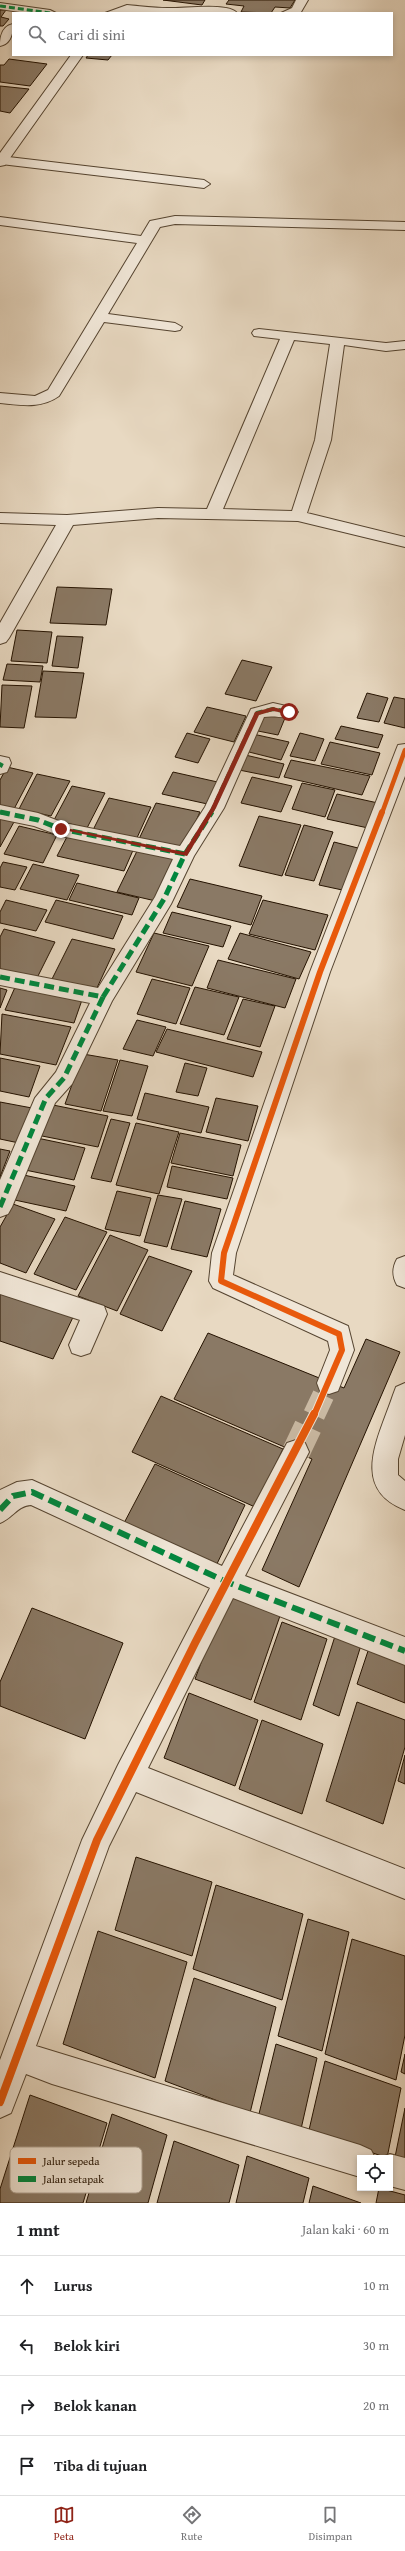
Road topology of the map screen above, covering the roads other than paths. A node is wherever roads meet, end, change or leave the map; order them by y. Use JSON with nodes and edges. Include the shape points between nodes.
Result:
{"nodes":[{"id":1,"x":302,"y":0,"type":"edge"},
{"id":2,"x":0,"y":6,"type":"edge"},
{"id":3,"x":43,"y":12,"type":"edge"},
{"id":4,"x":114,"y":12,"type":"edge"},
{"id":5,"x":169,"y":12,"type":"edge"},
{"id":6,"x":169,"y":12,"type":"edge"},
{"id":7,"x":219,"y":12,"type":"edge"},
{"id":8,"x":291,"y":12,"type":"edge"},
{"id":9,"x":12,"y":28,"type":"edge"},
{"id":10,"x":0,"y":43,"type":"edge"},
{"id":11,"x":76,"y":56,"type":"edge"},
{"id":12,"x":1,"y":161,"type":"edge"},
{"id":13,"x":204,"y":184,"type":"dead end"},
{"id":14,"x":1,"y":223,"type":"edge"},
{"id":15,"x":405,"y":226,"type":"edge"},
{"id":16,"x":143,"y":240,"type":"junction"},
{"id":17,"x":99,"y":317,"type":"junction"},
{"id":18,"x":175,"y":326,"type":"dead end"},
{"id":19,"x":259,"y":333,"type":"dead end"},
{"id":20,"x":289,"y":336,"type":"junction"},
{"id":21,"x":338,"y":340,"type":"junction"},
{"id":22,"x":405,"y":345,"type":"edge"},
{"id":23,"x":0,"y":398,"type":"edge"},
{"id":24,"x":213,"y":514,"type":"junction"},
{"id":25,"x":298,"y":516,"type":"junction"},
{"id":26,"x":0,"y":518,"type":"edge"},
{"id":27,"x":67,"y":520,"type":"junction"},
{"id":28,"x":405,"y":542,"type":"edge"},
{"id":29,"x":0,"y":638,"type":"edge"},
{"id":30,"x":289,"y":712,"type":"dead end"},
{"id":31,"x":405,"y":750,"type":"edge"},
{"id":32,"x":0,"y":762,"type":"edge"},
{"id":33,"x":0,"y":767,"type":"edge"},
{"id":34,"x":0,"y":812,"type":"edge"},
{"id":35,"x":185,"y":854,"type":"junction"},
{"id":36,"x":0,"y":977,"type":"edge"},
{"id":37,"x":103,"y":997,"type":"junction"},
{"id":38,"x":0,"y":1207,"type":"edge"},
{"id":39,"x":405,"y":1266,"type":"edge"},
{"id":40,"x":405,"y":1278,"type":"edge"},
{"id":41,"x":0,"y":1283,"type":"edge"},
{"id":42,"x":81,"y":1345,"type":"dead end"},
{"id":43,"x":329,"y":1383,"type":"tunnel mouth"},
{"id":44,"x":405,"y":1395,"type":"edge"},
{"id":45,"x":296,"y":1452,"type":"tunnel mouth"},
{"id":46,"x":405,"y":1498,"type":"edge"},
{"id":47,"x":0,"y":1510,"type":"edge"},
{"id":48,"x":227,"y":1582,"type":"junction"},
{"id":49,"x":405,"y":1651,"type":"edge"},
{"id":50,"x":128,"y":1775,"type":"junction"},
{"id":51,"x":405,"y":1884,"type":"edge"},
{"id":52,"x":18,"y":2055,"type":"junction"},
{"id":53,"x":0,"y":2102,"type":"edge"},
{"id":54,"x":357,"y":2160,"type":"edge"},
{"id":55,"x":393,"y":2171,"type":"edge"},
{"id":56,"x":405,"y":2174,"type":"edge"}],
"edges":[{"from":1,"to":8,"type":"street","via":[[297,10]]},
{"from":2,"to":3,"type":"street"},
{"from":4,"to":5,"type":"street","via":[[127,8]]},
{"from":6,"to":7,"type":"street"},
{"from":9,"to":10,"type":"street"},
{"from":11,"to":12,"type":"street"},
{"from":12,"to":13,"type":"street"},
{"from":14,"to":16,"type":"street"},
{"from":15,"to":16,"type":"street","via":[[175,220],[155,224]]},
{"from":16,"to":17,"type":"street"},
{"from":17,"to":18,"type":"street"},
{"from":17,"to":23,"type":"street","via":[[48,399],[34,401]]},
{"from":19,"to":20,"type":"street"},
{"from":20,"to":21,"type":"street"},
{"from":20,"to":24,"type":"street"},
{"from":21,"to":22,"type":"street","via":[[386,347]]},
{"from":21,"to":25,"type":"street","via":[[323,440]]},
{"from":24,"to":25,"type":"street"},
{"from":24,"to":27,"type":"street","via":[[158,513]]},
{"from":25,"to":28,"type":"street"},
{"from":26,"to":27,"type":"street"},
{"from":27,"to":29,"type":"street"},
{"from":30,"to":35,"type":"street","via":[[273,709],[257,713],[214,808]]},
{"from":31,"to":43,"type":"street","via":[[320,972],[224,1253],[221,1282],[339,1334],[342,1350]]},
{"from":32,"to":33,"type":"street"},
{"from":34,"to":35,"type":"street","via":[[38,820],[61,829]]},
{"from":35,"to":37,"type":"street","via":[[164,899]]},
{"from":36,"to":37,"type":"street"},
{"from":37,"to":38,"type":"street","via":[[64,1078],[46,1098]]},
{"from":39,"to":40,"type":"street"},
{"from":41,"to":42,"type":"street","via":[[95,1314]]},
{"from":44,"to":46,"type":"street","via":[[385,1459],[385,1480]]},
{"from":45,"to":48,"type":"street"},
{"from":47,"to":48,"type":"street","via":[[5,1501],[19,1492],[32,1492]]},
{"from":48,"to":49,"type":"street"},
{"from":48,"to":50,"type":"street"},
{"from":50,"to":51,"type":"street"},
{"from":50,"to":52,"type":"street","via":[[97,1840]]},
{"from":52,"to":53,"type":"street"},
{"from":52,"to":54,"type":"street","via":[[52,2068]]},
{"from":55,"to":56,"type":"street"}]}
